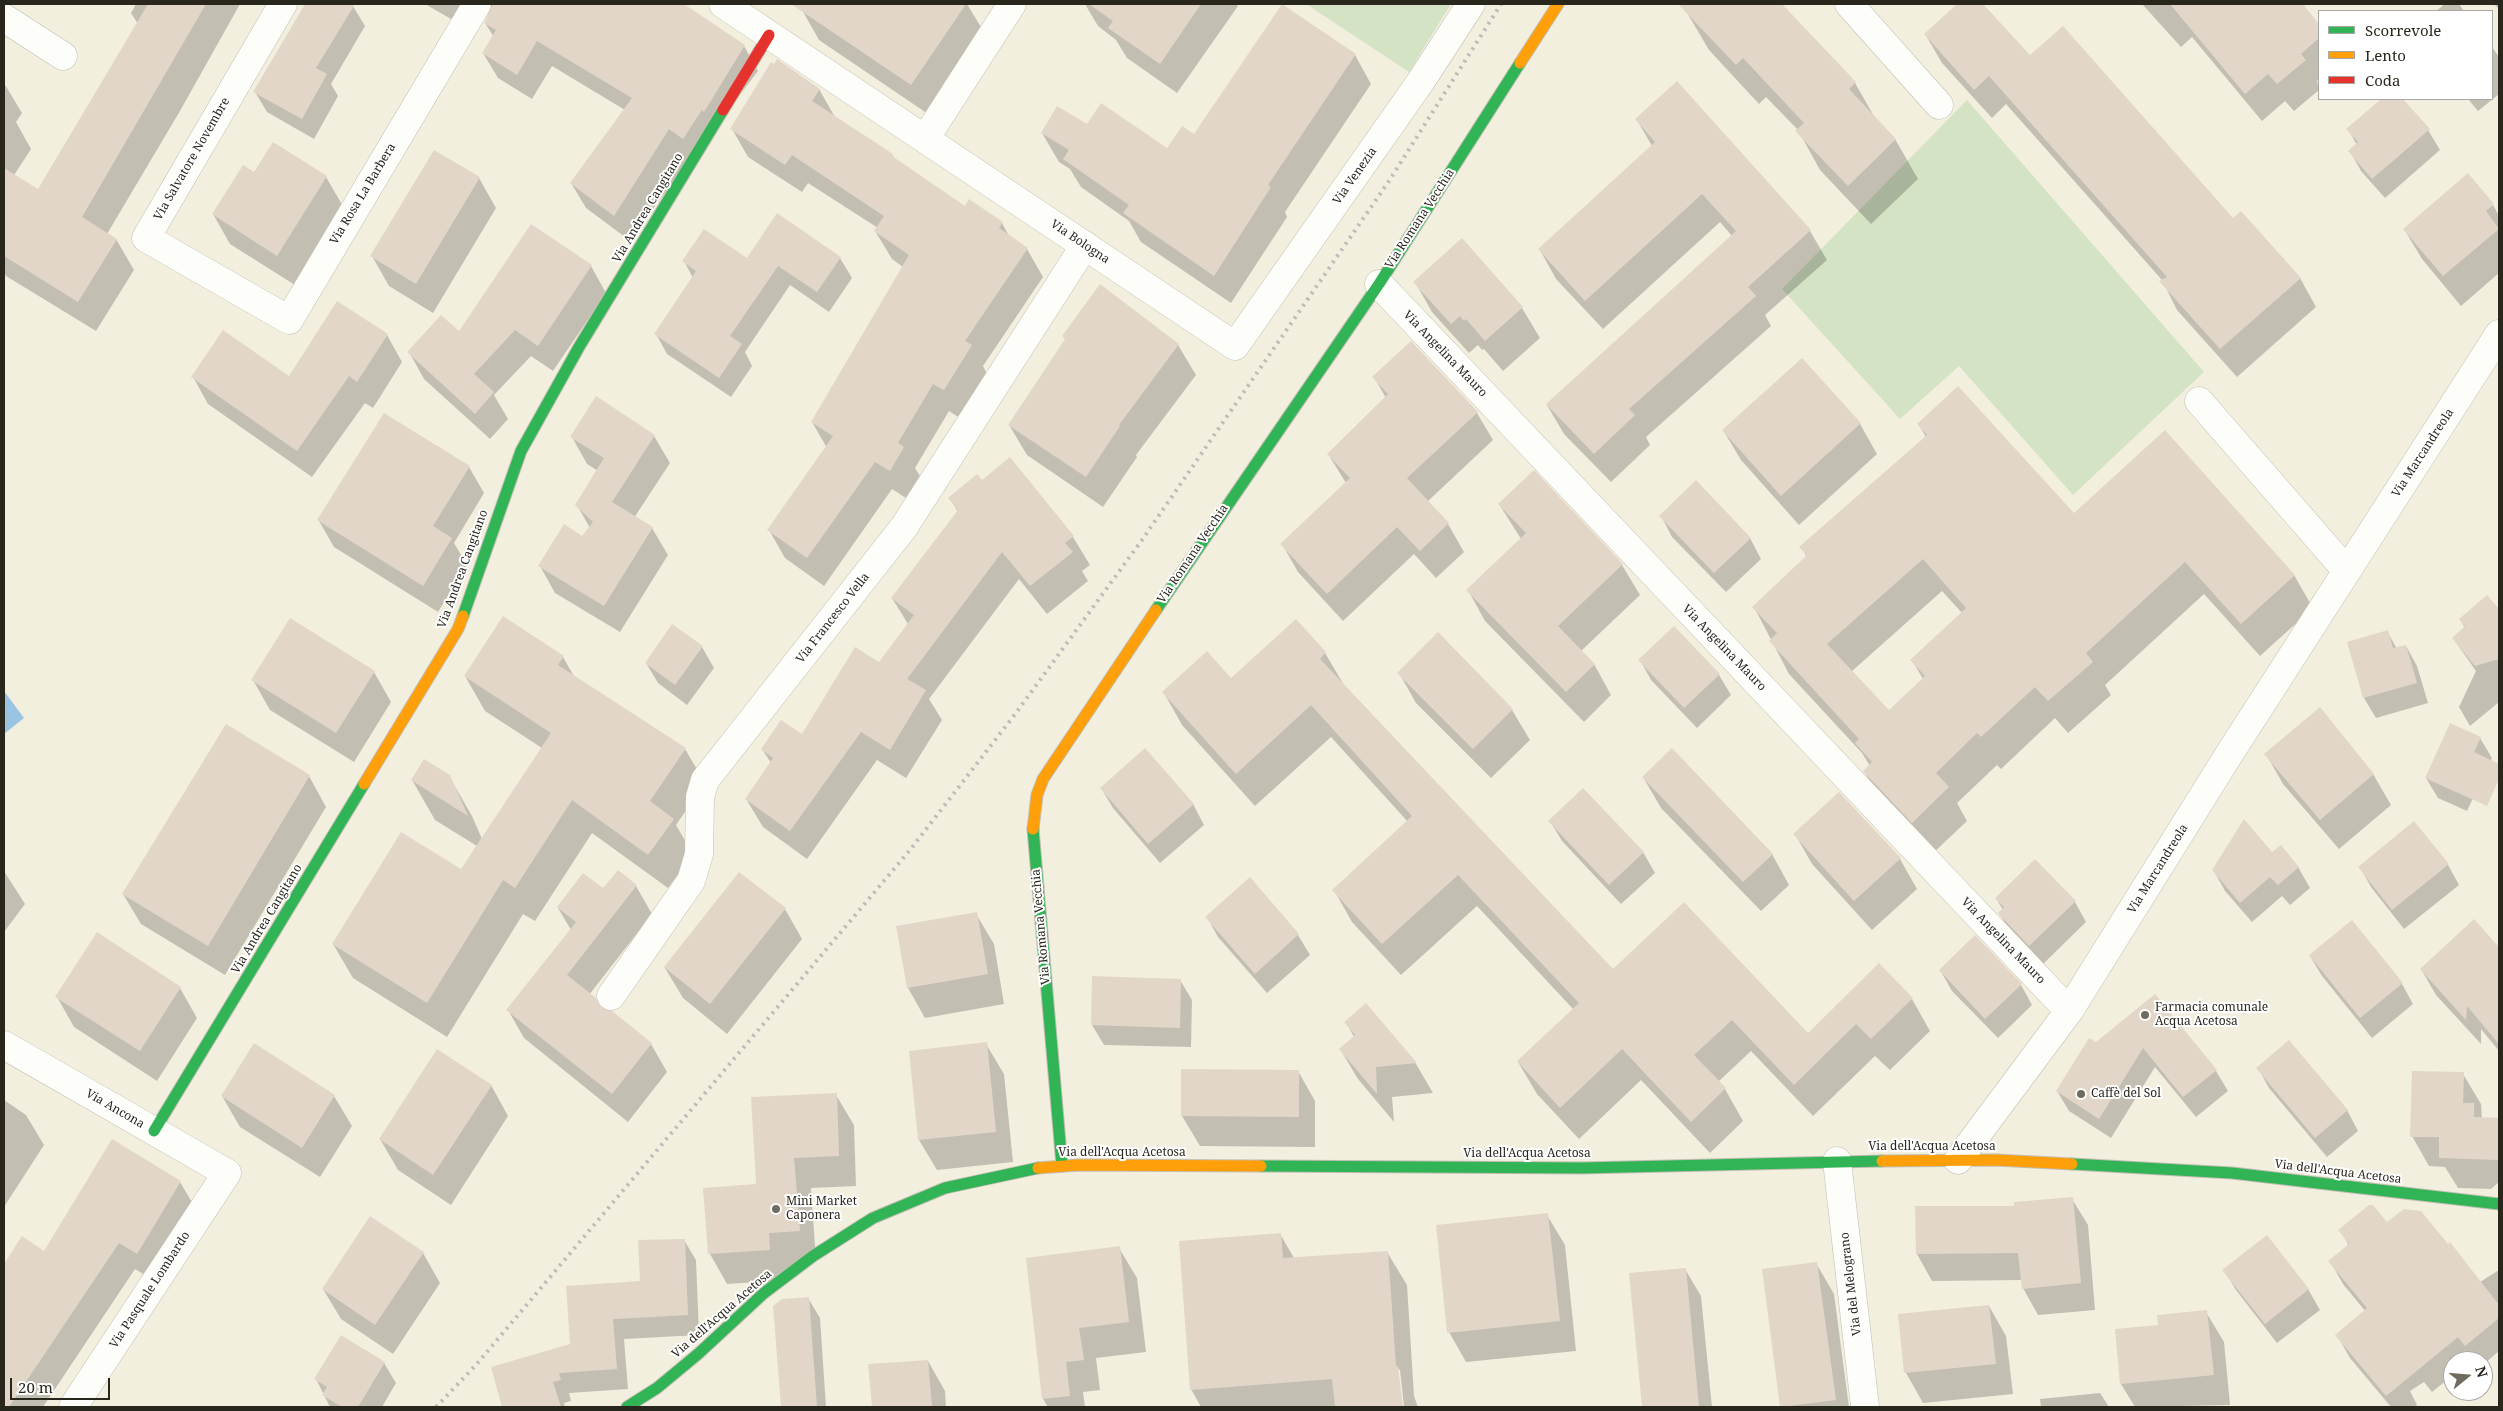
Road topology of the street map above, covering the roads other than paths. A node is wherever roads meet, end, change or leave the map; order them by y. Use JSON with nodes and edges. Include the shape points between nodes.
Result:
{"nodes":[{"id":1,"x":283,"y":4,"type":"edge"},
{"id":2,"x":478,"y":4,"type":"edge"},
{"id":3,"x":723,"y":4,"type":"edge"},
{"id":4,"x":1012,"y":4,"type":"edge"},
{"id":5,"x":1471,"y":4,"type":"edge"},
{"id":6,"x":1558,"y":4,"type":"edge"},
{"id":7,"x":1849,"y":4,"type":"edge"},
{"id":8,"x":4,"y":18,"type":"edge"},
{"id":9,"x":769,"y":35,"type":"junction"},
{"id":10,"x":63,"y":56,"type":"dead end"},
{"id":11,"x":1938,"y":105,"type":"dead end"},
{"id":12,"x":926,"y":139,"type":"junction"},
{"id":13,"x":1085,"y":245,"type":"junction"},
{"id":14,"x":223,"y":283,"type":"joint"},
{"id":15,"x":1379,"y":284,"type":"junction"},
{"id":16,"x":2499,"y":334,"type":"edge"},
{"id":17,"x":1235,"y":346,"type":"joint"},
{"id":18,"x":2199,"y":401,"type":"dead end"},
{"id":19,"x":2346,"y":570,"type":"junction"},
{"id":20,"x":611,"y":996,"type":"dead end"},
{"id":21,"x":2069,"y":1011,"type":"junction"},
{"id":22,"x":4,"y":1045,"type":"edge"},
{"id":23,"x":154,"y":1131,"type":"junction"},
{"id":24,"x":1958,"y":1160,"type":"junction"},
{"id":25,"x":1837,"y":1161,"type":"junction"},
{"id":26,"x":1062,"y":1166,"type":"junction"},
{"id":27,"x":227,"y":1173,"type":"joint"},
{"id":28,"x":2499,"y":1204,"type":"edge"},
{"id":29,"x":73,"y":1407,"type":"edge"},
{"id":30,"x":627,"y":1407,"type":"edge"},
{"id":31,"x":1865,"y":1407,"type":"edge"}],
"edges":[{"from":1,"to":14,"type":"street","name":"Via Salvatore Novembre","via":[[146,238]]},
{"from":2,"to":14,"type":"street","name":"Via Rosa La Barbera","via":[[289,320]]},
{"from":3,"to":9,"type":"street","name":"Via Bologna"},
{"from":4,"to":12,"type":"street"},
{"from":5,"to":17,"type":"street","name":"Via Venezia","via":[[1421,81]]},
{"from":6,"to":15,"type":"street","name":"Via Romana Vecchia"},
{"from":7,"to":11,"type":"street"},
{"from":8,"to":10,"type":"street"},
{"from":9,"to":12,"type":"street","name":"Via Bologna"},
{"from":9,"to":23,"type":"street","name":"Via Andrea Cangitano","via":[[579,347],[521,450],[458,629]]},
{"from":12,"to":13,"type":"street","name":"Via Bologna"},
{"from":13,"to":17,"type":"street","name":"Via Bologna"},
{"from":13,"to":20,"type":"street","name":"Via Francesco Vella","via":[[904,527],[705,780],[700,797],[699,854],[691,881]]},
{"from":15,"to":21,"type":"street","name":"Via Angelina Mauro"},
{"from":15,"to":26,"type":"street","name":"Via Romana Vecchia","via":[[1100,691],[1054,760],[1037,795],[1033,834]]},
{"from":16,"to":19,"type":"street","name":"Via Marcandreola"},
{"from":18,"to":19,"type":"street"},
{"from":19,"to":21,"type":"street","name":"Via Marcandreola"},
{"from":21,"to":24,"type":"street","name":"Via Marcandreola"},
{"from":22,"to":23,"type":"street","name":"Via Ancona"},
{"from":23,"to":27,"type":"street","name":"Via Ancona"},
{"from":24,"to":25,"type":"street","name":"Via dell'Acqua Acetosa"},
{"from":24,"to":28,"type":"street","name":"Via dell'Acqua Acetosa","via":[[2232,1173]]},
{"from":25,"to":26,"type":"street","name":"Via dell'Acqua Acetosa","via":[[1582,1168]]},
{"from":25,"to":31,"type":"street","name":"Via del Melograno"},
{"from":26,"to":30,"type":"street","name":"Via dell'Acqua Acetosa","via":[[973,1180],[873,1218],[813,1256],[764,1293],[698,1354],[657,1388]]},
{"from":27,"to":29,"type":"street","name":"Via Pasquale Lombardo"}]}
